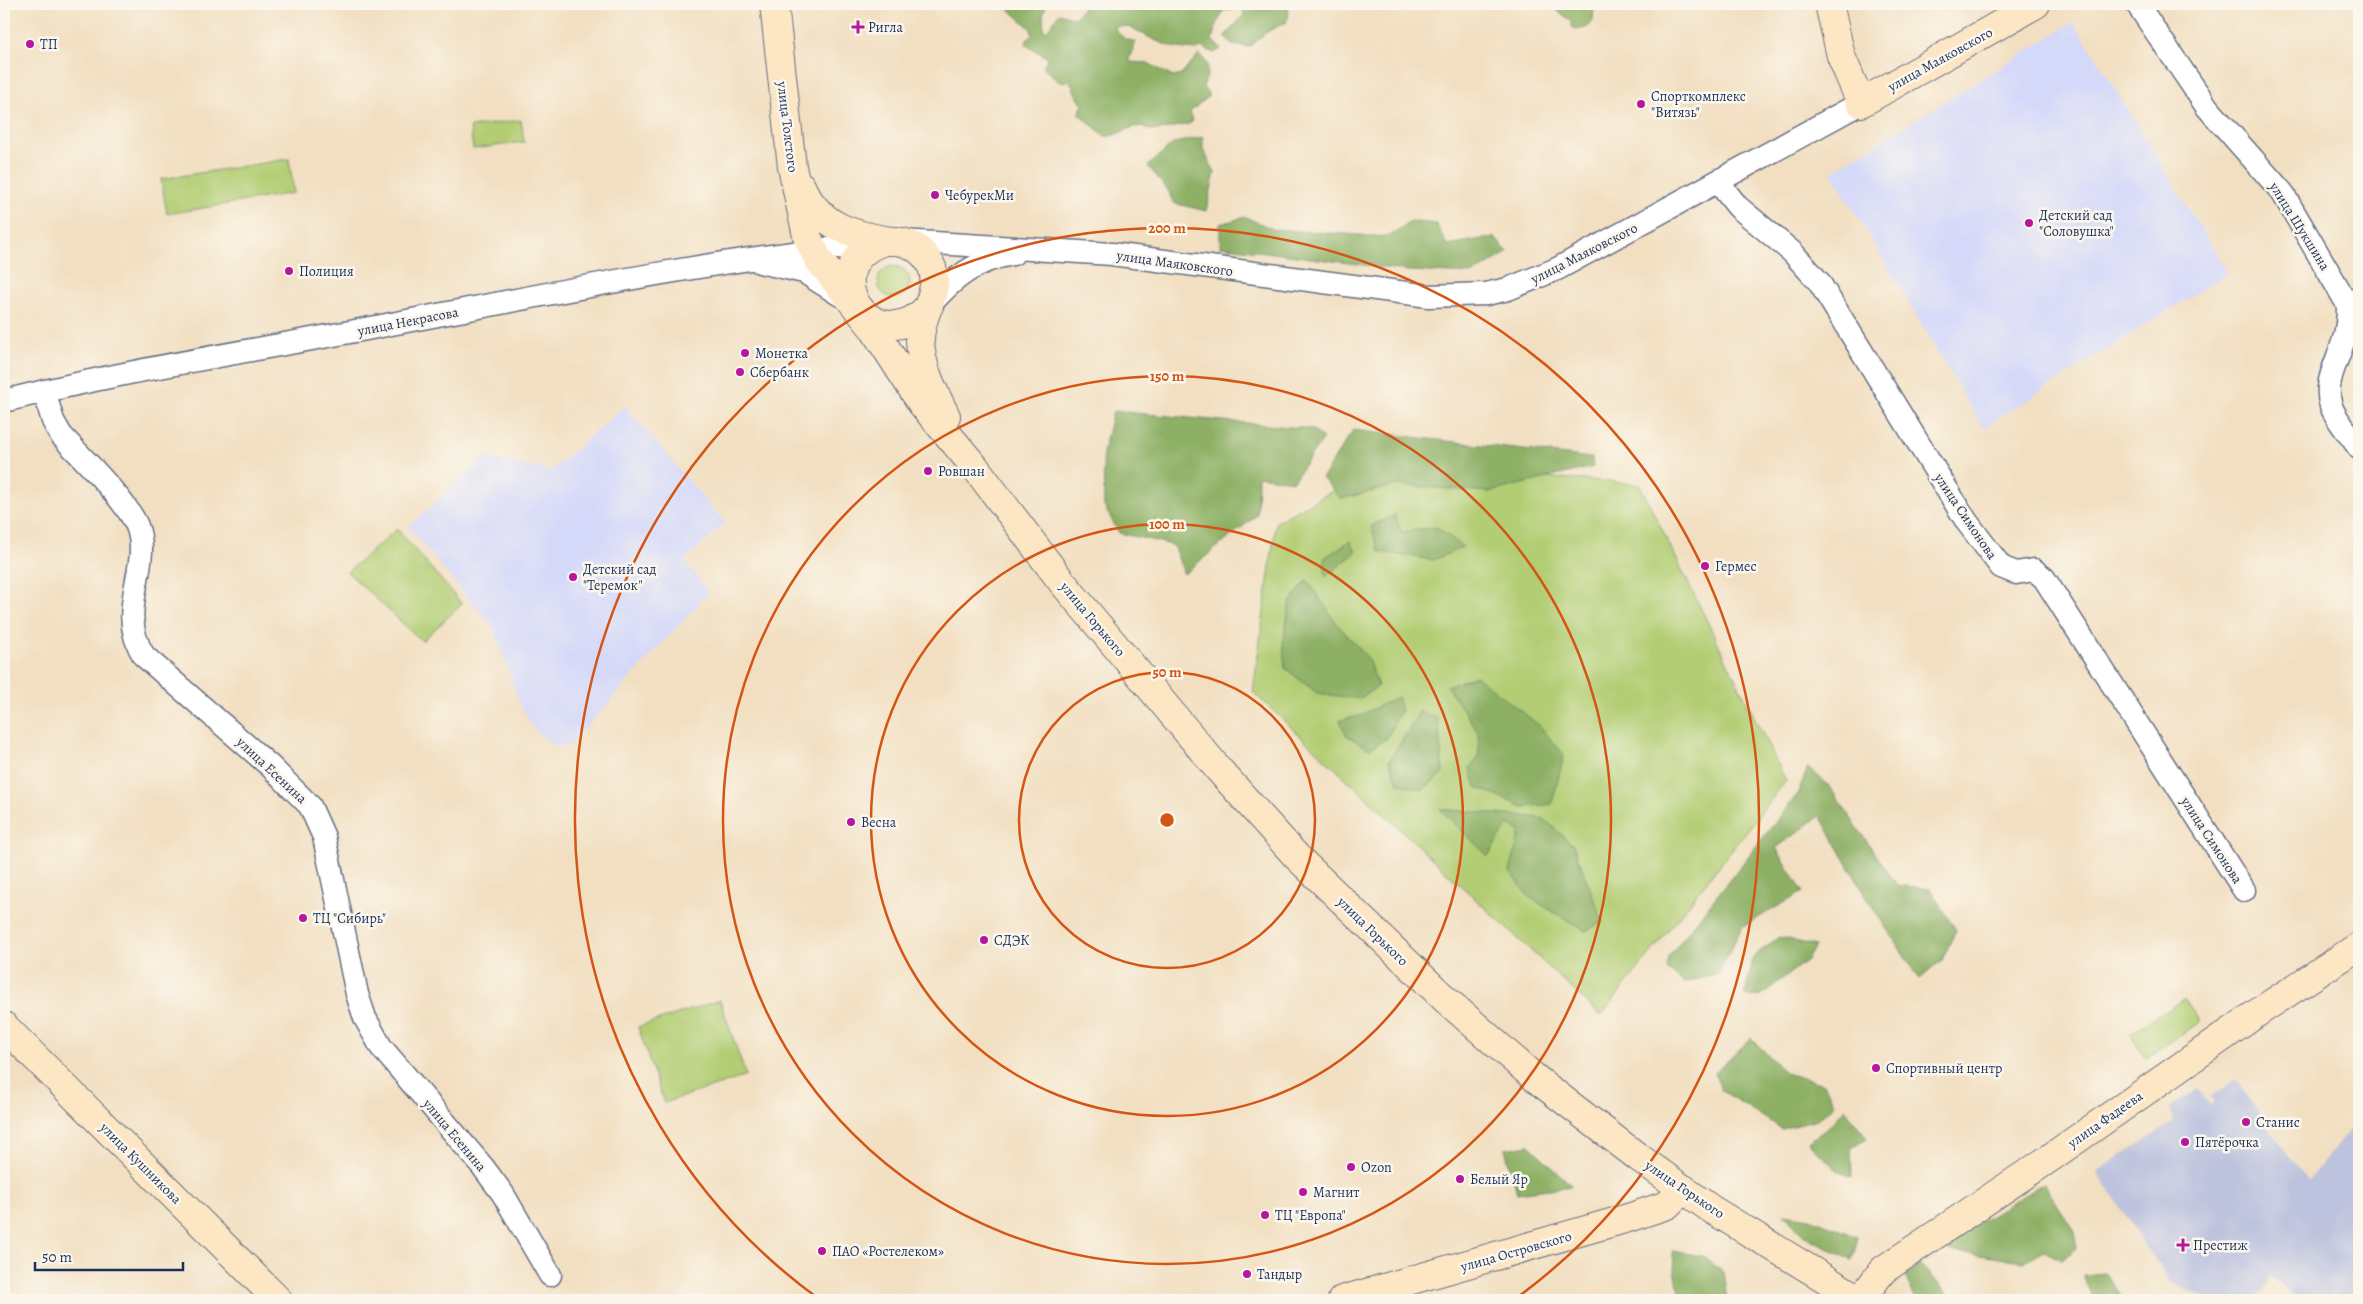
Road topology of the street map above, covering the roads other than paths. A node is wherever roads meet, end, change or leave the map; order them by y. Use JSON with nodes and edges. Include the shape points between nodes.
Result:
{"nodes":[{"id":1,"x":774,"y":4,"type":"edge"},
{"id":2,"x":1829,"y":4,"type":"edge"},
{"id":3,"x":2036,"y":4,"type":"edge"},
{"id":4,"x":2137,"y":4,"type":"edge"},
{"id":5,"x":1861,"y":103,"type":"junction"},
{"id":6,"x":792,"y":167,"type":"junction"},
{"id":7,"x":1718,"y":182,"type":"junction"},
{"id":8,"x":890,"y":241,"type":"junction"},
{"id":9,"x":813,"y":249,"type":"junction"},
{"id":10,"x":1044,"y":249,"type":"junction"},
{"id":11,"x":744,"y":260,"type":"junction"},
{"id":12,"x":929,"y":306,"type":"junction"},
{"id":13,"x":860,"y":310,"type":"junction"},
{"id":14,"x":44,"y":391,"type":"junction"},
{"id":15,"x":4,"y":402,"type":"edge"},
{"id":16,"x":2359,"y":448,"type":"edge"},
{"id":17,"x":975,"y":467,"type":"junction"},
{"id":18,"x":2244,"y":890,"type":"dead end"},
{"id":19,"x":2359,"y":946,"type":"edge"},
{"id":20,"x":4,"y":1026,"type":"edge"},
{"id":21,"x":1684,"y":1189,"type":"junction"},
{"id":22,"x":550,"y":1275,"type":"dead end"},
{"id":23,"x":278,"y":1300,"type":"edge"},
{"id":24,"x":1342,"y":1300,"type":"edge"},
{"id":25,"x":1860,"y":1300,"type":"edge"}],
"edges":[{"from":1,"to":6,"type":"street","name":"улица Толстого"},
{"from":2,"to":5,"type":"street","via":[[1841,56]]},
{"from":3,"to":5,"type":"street","name":"улица Маяковского"},
{"from":4,"to":16,"type":"street","name":"улица Шукшина","via":[[2207,107],[2282,192],[2348,305],[2348,320],[2329,387],[2331,407]]},
{"from":5,"to":7,"type":"street","name":"улица Маяковского"},
{"from":6,"to":8,"type":"street","via":[[804,193],[824,219],[847,232]]},
{"from":6,"to":9,"type":"street","name":"улица Толстого","via":[[803,222]]},
{"from":7,"to":10,"type":"street","name":"улица Маяковского","via":[[1557,269],[1508,289],[1486,294],[1429,296],[1112,254]]},
{"from":7,"to":18,"type":"street","name":"улица Симонова","via":[[1738,207],[1792,252],[1819,282],[1967,522],[2001,567],[2016,573],[2034,570],[2044,578]]},
{"from":8,"to":9,"type":"street","name":"улица Маяковского"},
{"from":8,"to":10,"type":"street","name":"улица Маяковского"},
{"from":8,"to":12,"type":"street","via":[[916,247],[932,266],[935,282]]},
{"from":8,"to":13,"type":"street","via":[[866,250],[853,268],[851,290]]},
{"from":9,"to":11,"type":"street","name":"улица Некрасова"},
{"from":9,"to":13,"type":"street","name":"улица Толстого","via":[[824,268]]},
{"from":10,"to":12,"type":"street","via":[[1004,256],[972,267],[952,281]]},
{"from":11,"to":13,"type":"street","via":[[804,272]]},
{"from":11,"to":14,"type":"street","name":"улица Некрасова","via":[[609,282]]},
{"from":12,"to":13,"type":"street","via":[[916,319],[900,326],[882,325]]},
{"from":12,"to":17,"type":"street","name":"улица Горького","via":[[921,329],[922,360],[947,418]]},
{"from":13,"to":17,"type":"street","name":"улица Горького","via":[[922,404]]},
{"from":14,"to":15,"type":"street","name":"улица Некрасова"},
{"from":14,"to":22,"type":"street","name":"улица Есенина","via":[[61,435],[126,507],[137,526],[140,554],[132,618],[138,646],[144,656],[270,766],[310,806],[324,837],[357,994],[371,1032],[503,1194]]},
{"from":17,"to":21,"type":"street","name":"улица Горького","via":[[1062,582],[1220,771],[1297,857],[1493,1043],[1578,1113]]},
{"from":19,"to":25,"type":"street","name":"улица Фадеева","via":[[1883,1270]]},
{"from":20,"to":23,"type":"street","name":"улица Кушникова"},
{"from":21,"to":24,"type":"street","name":"улица Островского","via":[[1667,1205]]},
{"from":21,"to":25,"type":"street","name":"улица Горького","via":[[1711,1209]]}]}
